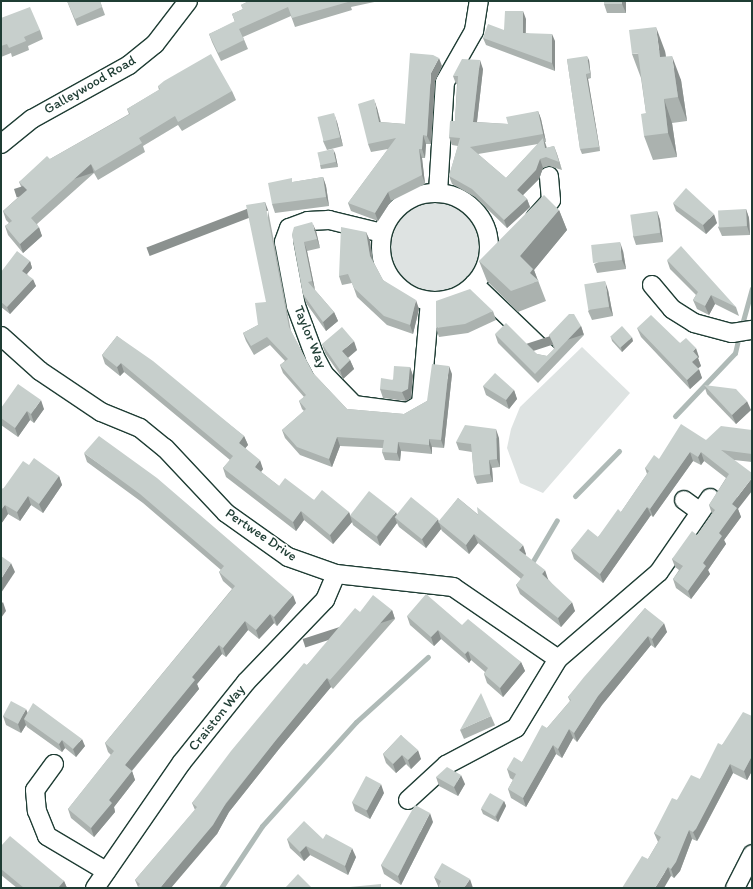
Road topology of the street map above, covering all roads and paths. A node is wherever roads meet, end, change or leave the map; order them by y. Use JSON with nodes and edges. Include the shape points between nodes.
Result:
{"nodes":[{"id":1,"x":188,"y":1,"type":"edge"},
{"id":2,"x":479,"y":1,"type":"edge"},
{"id":3,"x":1,"y":144,"type":"edge"},
{"id":4,"x":549,"y":176,"type":"dead end"},
{"id":5,"x":438,"y":192,"type":"junction"},
{"id":6,"x":382,"y":233,"type":"junction"},
{"id":7,"x":489,"y":241,"type":"junction"},
{"id":8,"x":474,"y":284,"type":"junction"},
{"id":9,"x":656,"y":298,"type":"dead end"},
{"id":10,"x":430,"y":301,"type":"junction"},
{"id":11,"x":744,"y":331,"type":"edge"},
{"id":12,"x":1,"y":336,"type":"edge"},
{"id":13,"x":548,"y":355,"type":"edge"},
{"id":14,"x":684,"y":500,"type":"dead end"},
{"id":15,"x":336,"y":574,"type":"junction"},
{"id":16,"x":558,"y":659,"type":"junction"},
{"id":17,"x":54,"y":764,"type":"dead end"},
{"id":18,"x":408,"y":800,"type":"dead end"},
{"id":19,"x":752,"y":854,"type":"edge"},
{"id":20,"x":106,"y":871,"type":"junction"},
{"id":21,"x":95,"y":888,"type":"edge"},
{"id":22,"x":735,"y":888,"type":"edge"}],
"edges":[{"from":1,"to":3,"type":"street","name":"Galleywood Road","via":[[155,44],[129,65],[32,118]]},
{"from":2,"to":5,"type":"street","via":[[474,31],[445,82]]},
{"from":4,"to":7,"type":"street","via":[[551,200],[515,236]]},
{"from":5,"to":6,"type":"street","via":[[419,195],[402,203],[389,216]]},
{"from":5,"to":7,"type":"street","via":[[466,202],[485,226]]},
{"from":6,"to":10,"type":"street","via":[[380,252],[392,280],[412,296]]},
{"from":6,"to":10,"type":"street","name":"Taylor Way","via":[[329,220],[308,221],[289,228],[284,242],[296,306],[315,357],[324,374],[354,405],[408,412],[421,404]]},
{"from":7,"to":8,"type":"street","via":[[483,271]]},
{"from":8,"to":10,"type":"street","via":[[446,300]]},
{"from":8,"to":13,"type":"street"},
{"from":9,"to":11,"type":"street","via":[[694,323]]},
{"from":12,"to":15,"type":"street","name":"Pertwee Drive","via":[[46,375],[102,412],[145,432],[165,448],[226,513],[288,557]]},
{"from":14,"to":16,"type":"street","via":[[704,504],[659,572]]},
{"from":15,"to":16,"type":"street","name":"Pertwee Drive","via":[[453,586]]},
{"from":15,"to":20,"type":"street","name":"Craiston Way","via":[[325,600],[246,682],[182,762]]},
{"from":16,"to":18,"type":"street","via":[[516,728],[446,765]]},
{"from":17,"to":20,"type":"street","via":[[35,790],[37,811],[47,836]]},
{"from":19,"to":22,"type":"street"},
{"from":20,"to":21,"type":"street","name":"Craiston Way"}]}
